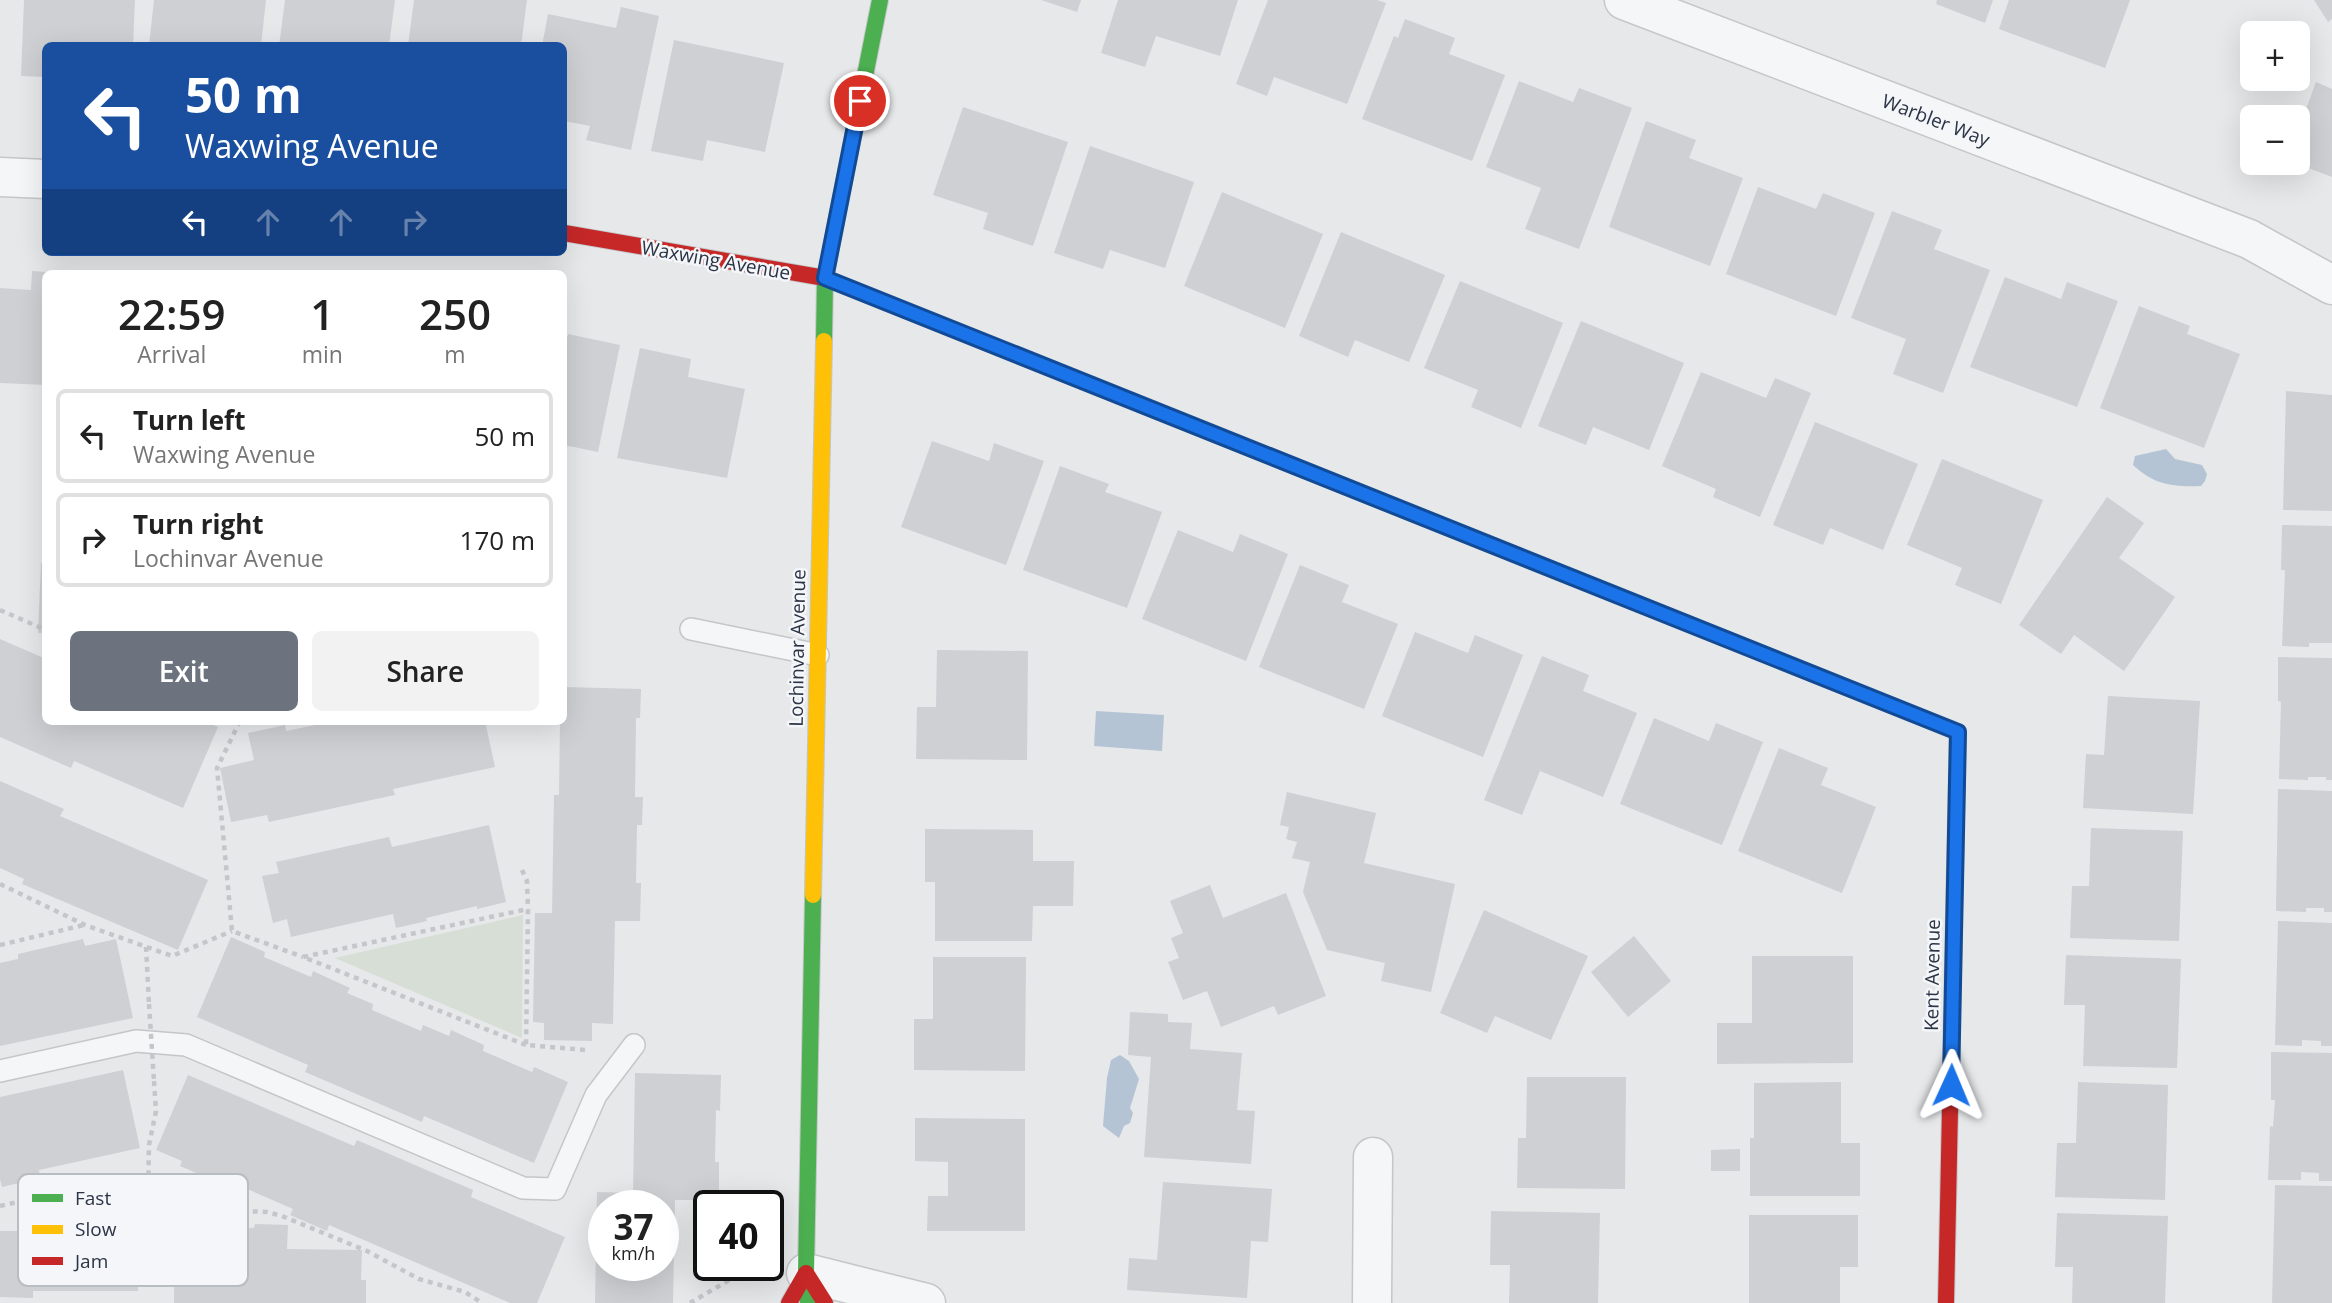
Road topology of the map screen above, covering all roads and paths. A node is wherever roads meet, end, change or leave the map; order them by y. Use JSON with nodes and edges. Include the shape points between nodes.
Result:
{"nodes":[{"id":1,"x":880,"y":0,"type":"edge"},
{"id":2,"x":1624,"y":0,"type":"edge"},
{"id":3,"x":0,"y":177,"type":"edge"},
{"id":4,"x":42,"y":179,"type":"edge"},
{"id":5,"x":567,"y":234,"type":"edge"},
{"id":6,"x":825,"y":278,"type":"junction"},
{"id":7,"x":2332,"y":285,"type":"edge"},
{"id":8,"x":0,"y":610,"type":"edge"},
{"id":9,"x":42,"y":629,"type":"edge"},
{"id":10,"x":691,"y":629,"type":"dead end"},
{"id":11,"x":818,"y":655,"type":"junction"},
{"id":12,"x":238,"y":725,"type":"edge"},
{"id":13,"x":1958,"y":732,"type":"joint"},
{"id":14,"x":522,"y":870,"type":"dead end"},
{"id":15,"x":0,"y":884,"type":"edge"},
{"id":16,"x":528,"y":909,"type":"junction"},
{"id":17,"x":85,"y":925,"type":"junction"},
{"id":18,"x":232,"y":931,"type":"junction"},
{"id":19,"x":0,"y":945,"type":"edge"},
{"id":20,"x":146,"y":947,"type":"junction"},
{"id":21,"x":303,"y":957,"type":"junction"},
{"id":22,"x":526,"y":1045,"type":"junction"},
{"id":23,"x":632,"y":1049,"type":"joint"},
{"id":24,"x":0,"y":1071,"type":"edge"},
{"id":25,"x":1373,"y":1157,"type":"dead end"},
{"id":26,"x":148,"y":1174,"type":"edge"},
{"id":27,"x":18,"y":1202,"type":"edge"},
{"id":28,"x":0,"y":1206,"type":"edge"},
{"id":29,"x":248,"y":1211,"type":"edge"},
{"id":30,"x":728,"y":1281,"type":"edge"},
{"id":31,"x":807,"y":1296,"type":"edge"},
{"id":32,"x":482,"y":1303,"type":"edge"},
{"id":33,"x":690,"y":1303,"type":"edge"},
{"id":34,"x":926,"y":1303,"type":"edge"},
{"id":35,"x":1371,"y":1303,"type":"edge"},
{"id":36,"x":1946,"y":1303,"type":"edge"}],
"edges":[{"from":1,"to":6,"type":"street","name":"Lochinvar Avenue"},
{"from":2,"to":7,"type":"street","name":"Warbler Way","via":[[2249,239]]},
{"from":3,"to":4,"type":"street"},
{"from":5,"to":6,"type":"street","name":"Waxwing Avenue"},
{"from":6,"to":11,"type":"street","name":"Lochinvar Avenue"},
{"from":6,"to":13,"type":"street","name":"Waxwing Avenue"},
{"from":8,"to":9,"type":"path"},
{"from":10,"to":11,"type":"lane"},
{"from":11,"to":31,"type":"street","name":"Lochinvar Avenue"},
{"from":12,"to":18,"type":"path","via":[[217,768]]},
{"from":13,"to":36,"type":"street","name":"Kent Avenue"},
{"from":14,"to":16,"type":"path"},
{"from":15,"to":17,"type":"path"},
{"from":16,"to":21,"type":"path"},
{"from":16,"to":22,"type":"path"},
{"from":17,"to":19,"type":"path"},
{"from":17,"to":20,"type":"path"},
{"from":18,"to":20,"type":"path","via":[[172,956]]},
{"from":18,"to":21,"type":"path"},
{"from":20,"to":26,"type":"path","bridge":true,"via":[[156,1111]]},
{"from":21,"to":22,"type":"path"},
{"from":22,"to":23,"type":"path"},
{"from":23,"to":24,"type":"lane","via":[[596,1095],[555,1189],[523,1188],[186,1045],[136,1041]]},
{"from":25,"to":35,"type":"street"},
{"from":27,"to":28,"type":"path"},
{"from":29,"to":32,"type":"path","via":[[282,1216]]},
{"from":30,"to":33,"type":"path"},
{"from":31,"to":34,"type":"street"}]}
